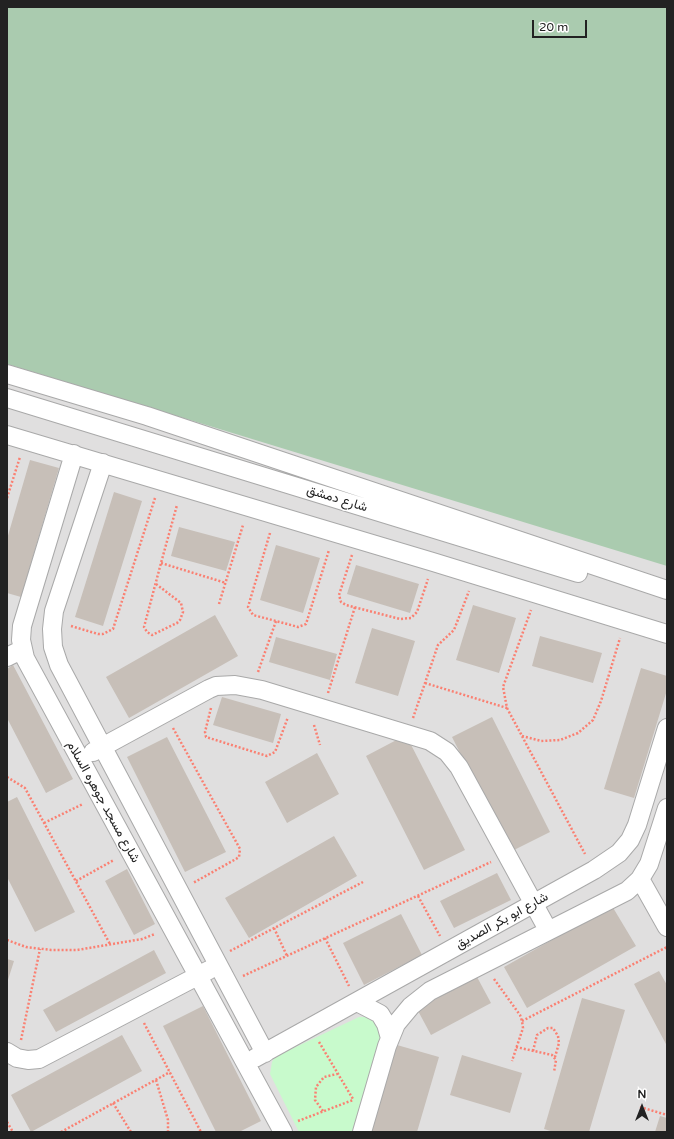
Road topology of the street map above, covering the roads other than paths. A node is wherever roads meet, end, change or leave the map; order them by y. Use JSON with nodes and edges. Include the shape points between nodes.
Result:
{"nodes":[{"id":1,"x":7,"y":374,"type":"edge"},
{"id":2,"x":7,"y":398,"type":"edge"},
{"id":3,"x":147,"y":416,"type":"junction"},
{"id":4,"x":7,"y":435,"type":"edge"},
{"id":5,"x":138,"y":437,"type":"junction"},
{"id":6,"x":74,"y":454,"type":"junction"},
{"id":7,"x":103,"y":463,"type":"junction"},
{"id":8,"x":667,"y":590,"type":"edge"},
{"id":9,"x":667,"y":600,"type":"edge"},
{"id":10,"x":667,"y":634,"type":"edge"},
{"id":11,"x":15,"y":653,"type":"edge"},
{"id":12,"x":667,"y":728,"type":"edge"},
{"id":13,"x":103,"y":747,"type":"junction"},
{"id":14,"x":80,"y":759,"type":"junction"},
{"id":15,"x":667,"y":808,"type":"edge"},
{"id":16,"x":640,"y":879,"type":"junction"},
{"id":17,"x":533,"y":904,"type":"junction"},
{"id":18,"x":667,"y":927,"type":"edge"},
{"id":19,"x":548,"y":930,"type":"junction"},
{"id":20,"x":217,"y":962,"type":"junction"},
{"id":21,"x":198,"y":976,"type":"junction"},
{"id":22,"x":357,"y":1002,"type":"junction"},
{"id":23,"x":390,"y":1038,"type":"junction"},
{"id":24,"x":265,"y":1052,"type":"junction"},
{"id":25,"x":12,"y":1055,"type":"edge"},
{"id":26,"x":246,"y":1064,"type":"junction"},
{"id":27,"x":364,"y":1126,"type":"edge"},
{"id":28,"x":282,"y":1129,"type":"edge"}],
"edges":[{"from":1,"to":3,"type":"street"},
{"from":2,"to":5,"type":"street","name":"شارع دمشق"},
{"from":3,"to":5,"type":"street"},
{"from":3,"to":8,"type":"street"},
{"from":4,"to":6,"type":"street"},
{"from":5,"to":9,"type":"street","name":"شارع دمشق"},
{"from":6,"to":7,"type":"street"},
{"from":6,"to":11,"type":"street","name":"شارع مسجد جوهره السلام","via":[[22,626],[21,640]]},
{"from":7,"to":10,"type":"street"},
{"from":7,"to":13,"type":"street","name":"شارع مسجد جوهره السلام","via":[[53,621],[53,648],[59,665]]},
{"from":11,"to":14,"type":"street","name":"شارع مسجد جوهره السلام","via":[[25,658]]},
{"from":12,"to":17,"type":"street","name":"شارع ابو بكر الصديق","via":[[630,840],[619,853],[594,870]]},
{"from":13,"to":14,"type":"street"},
{"from":13,"to":17,"type":"street","via":[[216,686],[236,685],[430,741],[446,752],[459,767]]},
{"from":13,"to":20,"type":"street","name":"شارع مسجد جوهره السلام"},
{"from":14,"to":21,"type":"street","name":"شارع مسجد جوهره السلام"},
{"from":15,"to":16,"type":"street","via":[[649,864]]},
{"from":16,"to":18,"type":"street"},
{"from":16,"to":19,"type":"street","via":[[627,890]]},
{"from":17,"to":19,"type":"street"},
{"from":17,"to":22,"type":"street","name":"شارع ابو بكر الصديق"},
{"from":19,"to":23,"type":"street","via":[[430,991],[411,1006],[396,1024]]},
{"from":20,"to":21,"type":"street"},
{"from":20,"to":24,"type":"street","name":"شارع مسجد جوهره السلام"},
{"from":21,"to":25,"type":"street","via":[[44,1057],[28,1060]]},
{"from":21,"to":26,"type":"street","name":"شارع مسجد جوهره السلام"},
{"from":22,"to":23,"type":"street","via":[[380,1014]]},
{"from":22,"to":24,"type":"street","name":"شارع ابو بكر الصديق"},
{"from":23,"to":27,"type":"street"},
{"from":24,"to":26,"type":"street","name":"شارع ابو بكر الصديق"},
{"from":26,"to":28,"type":"street","name":"شارع مسجد جوهره السلام"}]}
